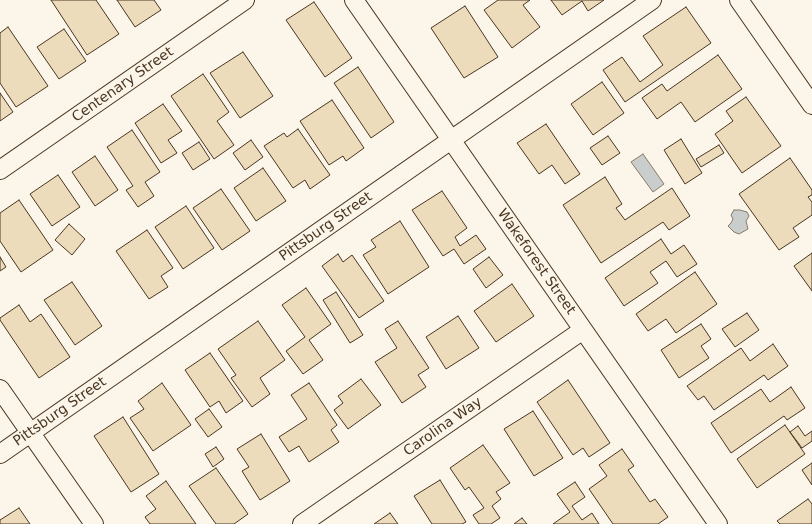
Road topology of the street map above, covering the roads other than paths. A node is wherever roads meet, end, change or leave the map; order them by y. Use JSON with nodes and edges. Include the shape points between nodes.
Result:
{"nodes":[{"id":1,"x":245,"y":0,"type":"edge"},
{"id":2,"x":354,"y":0,"type":"edge"},
{"id":3,"x":652,"y":0,"type":"edge"},
{"id":4,"x":739,"y":0,"type":"edge"},
{"id":5,"x":812,"y":105,"type":"edge"},
{"id":6,"x":451,"y":140,"type":"junction"},
{"id":7,"x":0,"y":170,"type":"edge"},
{"id":8,"x":583,"y":330,"type":"junction"},
{"id":9,"x":0,"y":389,"type":"edge"},
{"id":10,"x":30,"y":433,"type":"junction"},
{"id":11,"x":0,"y":454,"type":"edge"},
{"id":12,"x":94,"y":524,"type":"edge"},
{"id":13,"x":302,"y":524,"type":"edge"},
{"id":14,"x":718,"y":524,"type":"edge"}],
"edges":[{"from":1,"to":7,"type":"street","name":"Centenary Street"},
{"from":2,"to":6,"type":"street","name":"Wakeforest Street"},
{"from":3,"to":6,"type":"street","name":"Pittsburg Street"},
{"from":4,"to":5,"type":"street"},
{"from":6,"to":8,"type":"street","name":"Wakeforest Street"},
{"from":6,"to":10,"type":"street","name":"Pittsburg Street"},
{"from":8,"to":13,"type":"street","name":"Carolina Way"},
{"from":8,"to":14,"type":"street","name":"Wakeforest Street"},
{"from":9,"to":10,"type":"street"},
{"from":10,"to":11,"type":"street","name":"Pittsburg Street"},
{"from":10,"to":12,"type":"street"}]}
